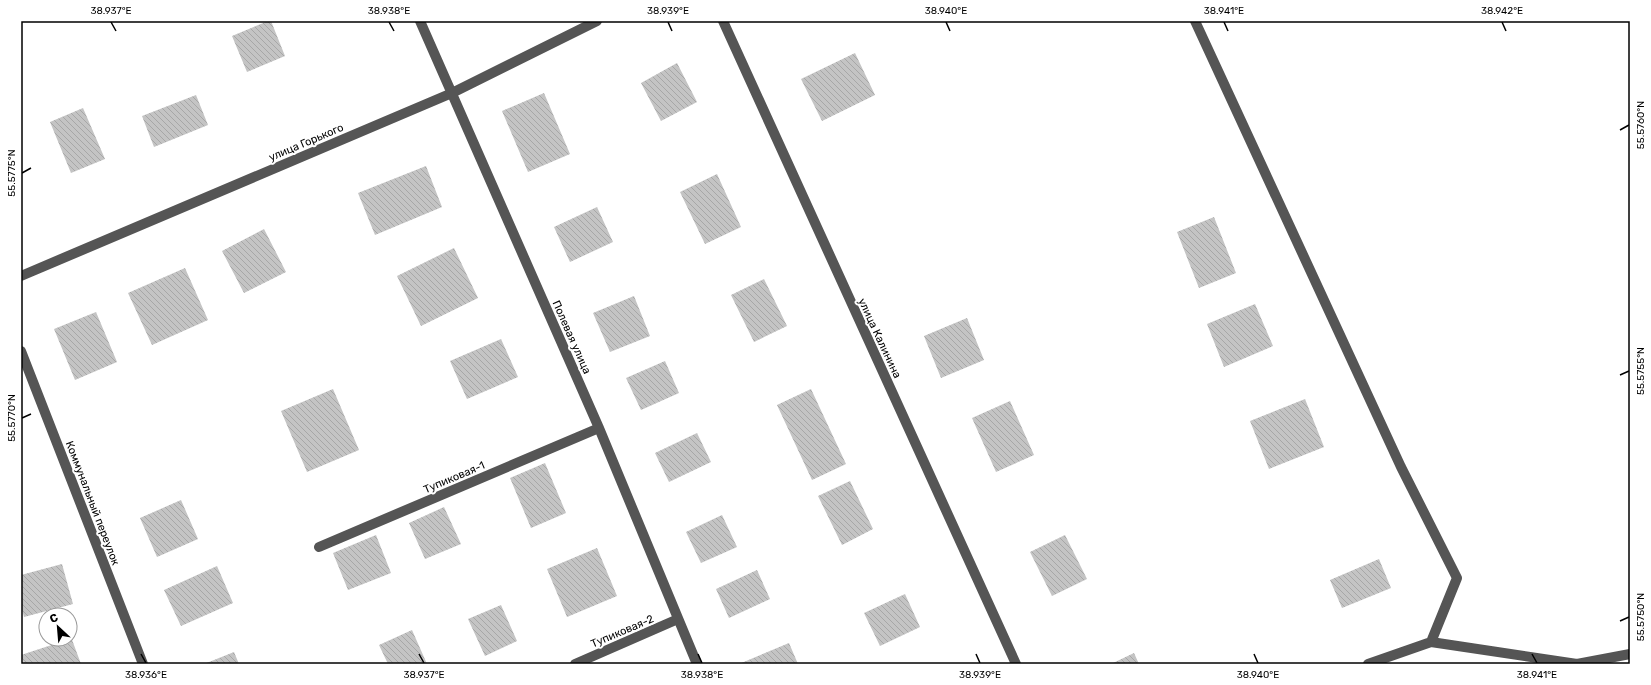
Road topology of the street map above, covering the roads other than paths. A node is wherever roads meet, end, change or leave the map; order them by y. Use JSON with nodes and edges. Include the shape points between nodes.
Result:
{"nodes":[{"id":1,"x":420,"y":21,"type":"edge"},
{"id":2,"x":596,"y":21,"type":"edge"},
{"id":3,"x":723,"y":21,"type":"edge"},
{"id":4,"x":1195,"y":21,"type":"edge"},
{"id":5,"x":452,"y":93,"type":"junction"},
{"id":6,"x":21,"y":276,"type":"edge"},
{"id":7,"x":21,"y":351,"type":"edge"},
{"id":8,"x":599,"y":428,"type":"junction"},
{"id":9,"x":319,"y":548,"type":"dead end"},
{"id":10,"x":678,"y":619,"type":"junction"},
{"id":11,"x":1431,"y":642,"type":"junction"},
{"id":12,"x":1630,"y":654,"type":"edge"},
{"id":13,"x":143,"y":664,"type":"edge"},
{"id":14,"x":575,"y":664,"type":"edge"},
{"id":15,"x":697,"y":664,"type":"edge"},
{"id":16,"x":1016,"y":664,"type":"edge"},
{"id":17,"x":1368,"y":664,"type":"edge"},
{"id":18,"x":1577,"y":664,"type":"edge"}],
"edges":[{"from":1,"to":5,"type":"street","name":"Полевая улица"},
{"from":2,"to":5,"type":"street","name":"улица Горького"},
{"from":3,"to":16,"type":"street","name":"улица Калинина"},
{"from":4,"to":11,"type":"street","via":[[1401,467],[1457,578]]},
{"from":5,"to":6,"type":"street","name":"улица Горького"},
{"from":5,"to":8,"type":"street","name":"Полевая улица"},
{"from":7,"to":13,"type":"street","name":"Коммунальный переулок"},
{"from":8,"to":9,"type":"street","name":"Тупиковая-1"},
{"from":8,"to":10,"type":"street","name":"Полевая улица"},
{"from":10,"to":14,"type":"street","name":"Тупиковая-2"},
{"from":10,"to":15,"type":"street","name":"Полевая улица"},
{"from":11,"to":17,"type":"street"},
{"from":11,"to":18,"type":"street"},
{"from":12,"to":18,"type":"street"}]}
